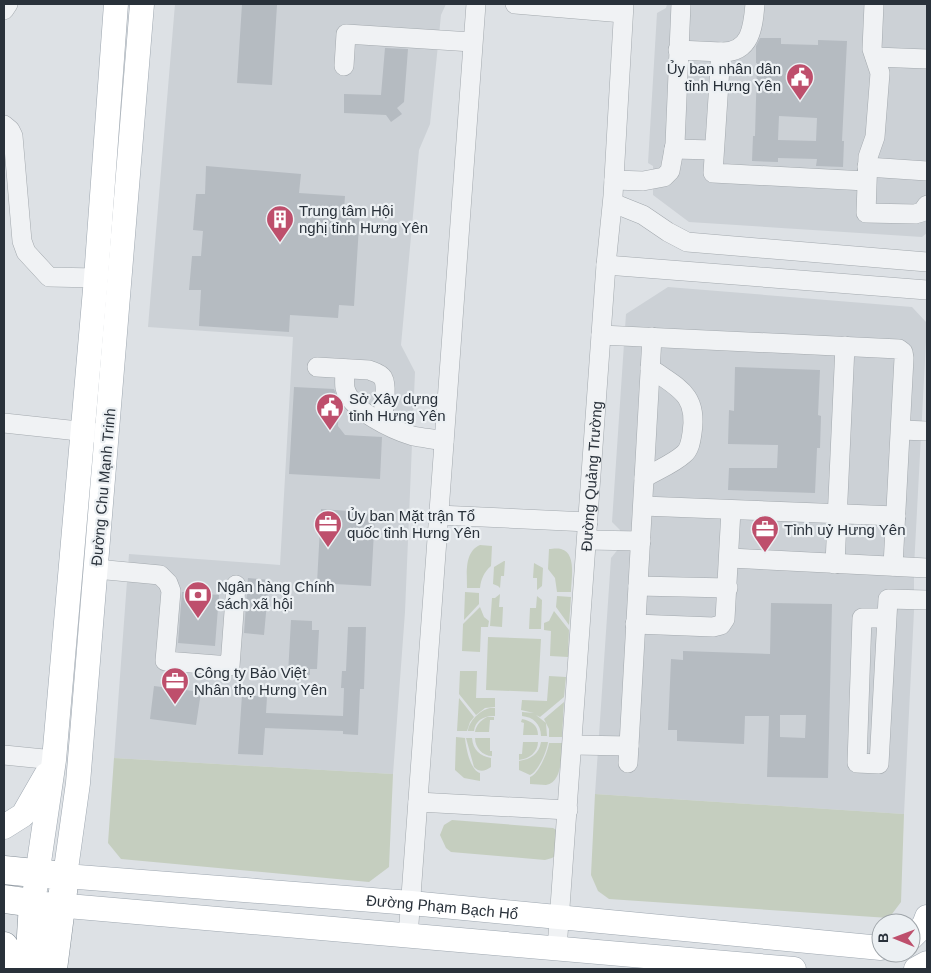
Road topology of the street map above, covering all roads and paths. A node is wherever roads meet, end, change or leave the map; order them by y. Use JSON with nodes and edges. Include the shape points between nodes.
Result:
{"nodes":[{"id":1,"x":8,"y":4,"type":"edge"},
{"id":2,"x":116,"y":4,"type":"edge"},
{"id":3,"x":142,"y":4,"type":"edge"},
{"id":4,"x":476,"y":4,"type":"edge"},
{"id":5,"x":515,"y":4,"type":"edge"},
{"id":6,"x":681,"y":4,"type":"edge"},
{"id":7,"x":755,"y":4,"type":"edge"},
{"id":8,"x":874,"y":4,"type":"edge"},
{"id":9,"x":624,"y":8,"type":"edge"},
{"id":10,"x":4,"y":10,"type":"edge"},
{"id":11,"x":472,"y":42,"type":"junction"},
{"id":12,"x":678,"y":50,"type":"junction"},
{"id":13,"x":721,"y":52,"type":"junction"},
{"id":14,"x":875,"y":58,"type":"junction"},
{"id":15,"x":927,"y":59,"type":"edge"},
{"id":16,"x":344,"y":66,"type":"dead end"},
{"id":17,"x":4,"y":125,"type":"edge"},
{"id":18,"x":674,"y":149,"type":"junction"},
{"id":19,"x":714,"y":150,"type":"junction"},
{"id":20,"x":927,"y":171,"type":"edge"},
{"id":21,"x":867,"y":174,"type":"junction"},
{"id":22,"x":614,"y":180,"type":"junction"},
{"id":23,"x":613,"y":203,"type":"junction"},
{"id":24,"x":927,"y":206,"type":"edge"},
{"id":25,"x":927,"y":262,"type":"edge"},
{"id":26,"x":606,"y":265,"type":"junction"},
{"id":27,"x":96,"y":278,"type":"junction"},
{"id":28,"x":927,"y":290,"type":"edge"},
{"id":29,"x":601,"y":334,"type":"junction"},
{"id":30,"x":652,"y":337,"type":"junction"},
{"id":31,"x":845,"y":346,"type":"junction"},
{"id":32,"x":317,"y":367,"type":"dead end"},
{"id":33,"x":650,"y":368,"type":"junction"},
{"id":34,"x":345,"y":369,"type":"junction"},
{"id":35,"x":4,"y":422,"type":"edge"},
{"id":36,"x":382,"y":422,"type":"junction"},
{"id":37,"x":900,"y":430,"type":"junction"},
{"id":38,"x":83,"y":431,"type":"junction"},
{"id":39,"x":927,"y":431,"type":"edge"},
{"id":40,"x":108,"y":434,"type":"junction"},
{"id":41,"x":444,"y":441,"type":"junction"},
{"id":42,"x":644,"y":478,"type":"junction"},
{"id":43,"x":643,"y":506,"type":"junction"},
{"id":44,"x":731,"y":510,"type":"junction"},
{"id":45,"x":838,"y":514,"type":"junction"},
{"id":46,"x":438,"y":515,"type":"junction"},
{"id":47,"x":896,"y":516,"type":"junction"},
{"id":48,"x":587,"y":531,"type":"junction"},
{"id":49,"x":641,"y":541,"type":"junction"},
{"id":50,"x":730,"y":558,"type":"junction"},
{"id":51,"x":835,"y":564,"type":"junction"},
{"id":52,"x":894,"y":566,"type":"junction"},
{"id":53,"x":927,"y":568,"type":"edge"},
{"id":54,"x":96,"y":569,"type":"junction"},
{"id":55,"x":236,"y":585,"type":"dead end"},
{"id":56,"x":638,"y":586,"type":"junction"},
{"id":57,"x":728,"y":588,"type":"junction"},
{"id":58,"x":927,"y":600,"type":"edge"},
{"id":59,"x":886,"y":618,"type":"junction"},
{"id":60,"x":635,"y":624,"type":"junction"},
{"id":61,"x":572,"y":745,"type":"junction"},
{"id":62,"x":4,"y":755,"type":"edge"},
{"id":63,"x":54,"y":760,"type":"junction"},
{"id":64,"x":418,"y":802,"type":"junction"},
{"id":65,"x":568,"y":810,"type":"junction"},
{"id":66,"x":4,"y":827,"type":"edge"},
{"id":67,"x":4,"y":870,"type":"edge"},
{"id":68,"x":37,"y":874,"type":"junction"},
{"id":69,"x":65,"y":876,"type":"junction"},
{"id":70,"x":4,"y":899,"type":"edge"},
{"id":71,"x":33,"y":903,"type":"junction"},
{"id":72,"x":411,"y":903,"type":"junction"},
{"id":73,"x":60,"y":905,"type":"junction"},
{"id":74,"x":927,"y":917,"type":"edge"},
{"id":75,"x":560,"y":918,"type":"junction"},
{"id":76,"x":921,"y":928,"type":"edge"},
{"id":77,"x":408,"y":937,"type":"junction"},
{"id":78,"x":4,"y":946,"type":"edge"},
{"id":79,"x":871,"y":947,"type":"edge"},
{"id":80,"x":558,"y":949,"type":"junction"},
{"id":81,"x":14,"y":969,"type":"edge"},
{"id":82,"x":29,"y":969,"type":"edge"},
{"id":83,"x":53,"y":969,"type":"edge"},
{"id":84,"x":794,"y":969,"type":"edge"}],
"edges":[{"from":1,"to":10,"type":"street"},
{"from":2,"to":27,"type":"main road","name":"Đường Chu Mạnh Trinh"},
{"from":3,"to":40,"type":"main road","name":"Đường Chu Mạnh Trinh"},
{"from":4,"to":11,"type":"street"},
{"from":5,"to":9,"type":"street"},
{"from":6,"to":12,"type":"street"},
{"from":7,"to":13,"type":"street","via":[[753,29],[748,39],[739,48]]},
{"from":8,"to":14,"type":"street","via":[[872,49]]},
{"from":9,"to":22,"type":"street","name":"Đường Quảng Trường"},
{"from":11,"to":16,"type":"street","via":[[346,34]]},
{"from":11,"to":41,"type":"street"},
{"from":12,"to":13,"type":"street"},
{"from":12,"to":18,"type":"street"},
{"from":13,"to":19,"type":"street"},
{"from":14,"to":15,"type":"street"},
{"from":14,"to":21,"type":"street","via":[[880,73],[875,137],[868,157]]},
{"from":17,"to":27,"type":"street","via":[[13,136],[22,241],[26,252],[49,276]]},
{"from":18,"to":19,"type":"street"},
{"from":18,"to":22,"type":"street","via":[[670,171],[664,177],[643,181]]},
{"from":19,"to":21,"type":"street","via":[[712,173]]},
{"from":20,"to":21,"type":"street"},
{"from":21,"to":24,"type":"street","via":[[866,213],[915,214]]},
{"from":22,"to":23,"type":"street","name":"Đường Quảng Trường"},
{"from":23,"to":25,"type":"street","via":[[643,214],[687,242]]},
{"from":23,"to":26,"type":"street","name":"Đường Quảng Trường"},
{"from":26,"to":28,"type":"street"},
{"from":26,"to":29,"type":"street","name":"Đường Quảng Trường"},
{"from":27,"to":38,"type":"main road","name":"Đường Chu Mạnh Trinh"},
{"from":29,"to":30,"type":"street"},
{"from":29,"to":48,"type":"street","name":"Đường Quảng Trường"},
{"from":30,"to":31,"type":"street"},
{"from":30,"to":33,"type":"street"},
{"from":31,"to":37,"type":"street","via":[[899,349],[903,352]]},
{"from":31,"to":45,"type":"street"},
{"from":32,"to":34,"type":"street"},
{"from":33,"to":42,"type":"street"},
{"from":33,"to":42,"type":"street","via":[[684,392],[691,402],[693,423],[690,445],[685,454]]},
{"from":34,"to":36,"type":"street","via":[[345,389],[352,402]]},
{"from":34,"to":36,"type":"street","via":[[369,370],[383,378]]},
{"from":35,"to":38,"type":"street"},
{"from":36,"to":41,"type":"street","via":[[413,436]]},
{"from":37,"to":39,"type":"street"},
{"from":37,"to":47,"type":"street"},
{"from":38,"to":40,"type":"street"},
{"from":38,"to":63,"type":"main road","name":"Đường Chu Mạnh Trinh"},
{"from":40,"to":54,"type":"main road","name":"Đường Chu Mạnh Trinh"},
{"from":41,"to":46,"type":"street"},
{"from":42,"to":43,"type":"street"},
{"from":43,"to":44,"type":"street"},
{"from":43,"to":49,"type":"street"},
{"from":44,"to":45,"type":"street"},
{"from":44,"to":50,"type":"street"},
{"from":45,"to":47,"type":"street"},
{"from":45,"to":51,"type":"street"},
{"from":46,"to":48,"type":"street"},
{"from":46,"to":64,"type":"street"},
{"from":47,"to":52,"type":"street"},
{"from":48,"to":49,"type":"street"},
{"from":48,"to":61,"type":"street","name":"Đường Quảng Trường"},
{"from":49,"to":56,"type":"street"},
{"from":50,"to":51,"type":"street"},
{"from":50,"to":57,"type":"street"},
{"from":51,"to":52,"type":"street"},
{"from":52,"to":53,"type":"street"},
{"from":54,"to":55,"type":"street","via":[[160,575],[168,583],[171,591],[165,661],[230,666]]},
{"from":54,"to":69,"type":"main road","name":"Đường Chu Mạnh Trinh","via":[[78,783]]},
{"from":56,"to":57,"type":"street"},
{"from":56,"to":60,"type":"street"},
{"from":57,"to":60,"type":"street","via":[[725,619],[721,624],[713,627]]},
{"from":58,"to":59,"type":"street","via":[[888,599]]},
{"from":59,"to":59,"type":"street","via":[[879,764],[857,763],[862,618]]},
{"from":60,"to":61,"type":"street","via":[[629,754]]},
{"from":61,"to":65,"type":"street","name":"Đường Quảng Trường"},
{"from":62,"to":63,"type":"street"},
{"from":63,"to":66,"type":"main road","via":[[23,815]]},
{"from":63,"to":68,"type":"main road","name":"Đường Chu Mạnh Trinh"},
{"from":64,"to":65,"type":"street"},
{"from":64,"to":72,"type":"street"},
{"from":65,"to":75,"type":"street","name":"Đường Quảng Trường"},
{"from":67,"to":68,"type":"highway","name":"Đường Phạm Bạch Hổ"},
{"from":68,"to":69,"type":"highway","name":"Đường Phạm Bạch Hổ"},
{"from":68,"to":71,"type":"main road","name":"Đường Chu Mạnh Trinh"},
{"from":69,"to":72,"type":"main road","name":"Đường Phạm Bạch Hổ"},
{"from":69,"to":73,"type":"highway","name":"Đường Chu Mạnh Trinh"},
{"from":70,"to":71,"type":"highway"},
{"from":71,"to":73,"type":"main road"},
{"from":71,"to":82,"type":"highway","name":"Đường Chu Mạnh Trinh"},
{"from":72,"to":75,"type":"main road","name":"Đường Phạm Bạch Hổ"},
{"from":72,"to":77,"type":"street"},
{"from":73,"to":77,"type":"main road"},
{"from":73,"to":83,"type":"highway","name":"Đường Chu Mạnh Trinh"},
{"from":74,"to":76,"type":"main road"},
{"from":75,"to":79,"type":"main road","name":"Đường Phạm Bạch Hổ"},
{"from":75,"to":80,"type":"street","name":"Đường Quảng Trường"},
{"from":77,"to":80,"type":"main road"},
{"from":78,"to":81,"type":"highway"},
{"from":80,"to":84,"type":"main road"}]}
